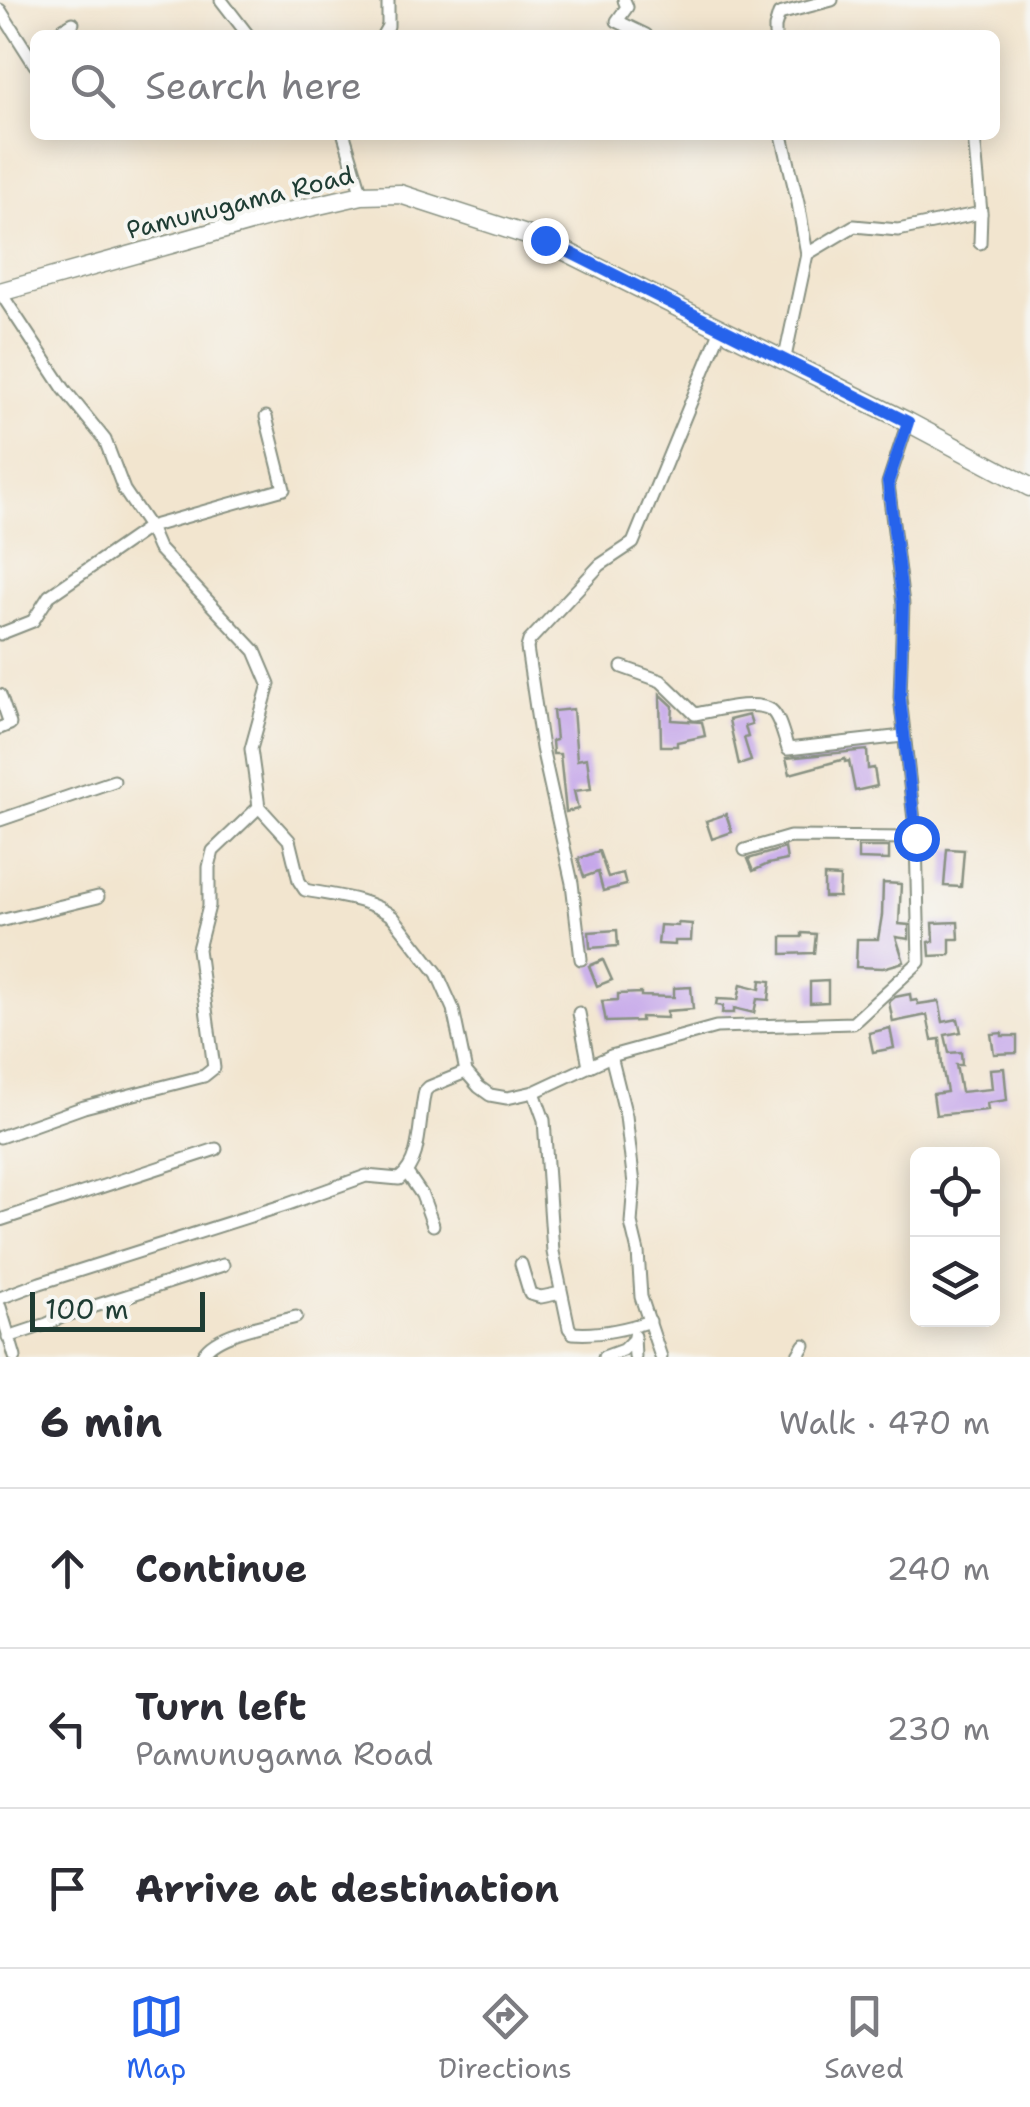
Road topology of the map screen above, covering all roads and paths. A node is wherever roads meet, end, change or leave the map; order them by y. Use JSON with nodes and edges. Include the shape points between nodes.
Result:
{"nodes":[{"id":1,"x":222,"y":0,"type":"edge"},
{"id":2,"x":388,"y":0,"type":"edge"},
{"id":3,"x":624,"y":0,"type":"edge"},
{"id":4,"x":832,"y":0,"type":"edge"},
{"id":5,"x":0,"y":10,"type":"edge"},
{"id":6,"x":73,"y":22,"type":"dead end"},
{"id":7,"x":60,"y":30,"type":"edge"},
{"id":8,"x":244,"y":30,"type":"edge"},
{"id":9,"x":386,"y":30,"type":"edge"},
{"id":10,"x":636,"y":30,"type":"edge"},
{"id":11,"x":775,"y":30,"type":"edge"},
{"id":12,"x":30,"y":47,"type":"edge"},
{"id":13,"x":345,"y":140,"type":"edge"},
{"id":14,"x":783,"y":140,"type":"edge"},
{"id":15,"x":974,"y":140,"type":"edge"},
{"id":16,"x":362,"y":196,"type":"junction"},
{"id":17,"x":981,"y":212,"type":"junction"},
{"id":18,"x":980,"y":243,"type":"dead end"},
{"id":19,"x":807,"y":254,"type":"junction"},
{"id":20,"x":0,"y":292,"type":"edge"},
{"id":21,"x":720,"y":329,"type":"junction"},
{"id":22,"x":784,"y":362,"type":"junction"},
{"id":23,"x":266,"y":417,"type":"dead end"},
{"id":24,"x":908,"y":422,"type":"junction"},
{"id":25,"x":1030,"y":487,"type":"edge"},
{"id":26,"x":149,"y":527,"type":"junction"},
{"id":27,"x":0,"y":634,"type":"edge"},
{"id":28,"x":622,"y":666,"type":"dead end"},
{"id":29,"x":0,"y":695,"type":"edge"},
{"id":30,"x":0,"y":728,"type":"edge"},
{"id":31,"x":903,"y":736,"type":"junction"},
{"id":32,"x":114,"y":780,"type":"dead end"},
{"id":33,"x":258,"y":807,"type":"junction"},
{"id":34,"x":0,"y":820,"type":"edge"},
{"id":35,"x":916,"y":838,"type":"junction"},
{"id":36,"x":744,"y":850,"type":"dead end"},
{"id":37,"x":98,"y":896,"type":"dead end"},
{"id":38,"x":0,"y":921,"type":"edge"},
{"id":39,"x":581,"y":959,"type":"dead end"},
{"id":40,"x":579,"y":1013,"type":"dead end"},
{"id":41,"x":611,"y":1056,"type":"junction"},
{"id":42,"x":589,"y":1066,"type":"junction"},
{"id":43,"x":466,"y":1072,"type":"junction"},
{"id":44,"x":534,"y":1092,"type":"junction"},
{"id":45,"x":0,"y":1137,"type":"edge"},
{"id":46,"x":216,"y":1149,"type":"dead end"},
{"id":47,"x":407,"y":1173,"type":"junction"},
{"id":48,"x":0,"y":1220,"type":"edge"},
{"id":49,"x":433,"y":1225,"type":"dead end"},
{"id":50,"x":521,"y":1264,"type":"dead end"},
{"id":51,"x":223,"y":1265,"type":"dead end"},
{"id":52,"x":560,"y":1293,"type":"junction"},
{"id":53,"x":0,"y":1298,"type":"edge"},
{"id":54,"x":0,"y":1307,"type":"edge"},
{"id":55,"x":296,"y":1317,"type":"dead end"},
{"id":56,"x":650,"y":1322,"type":"junction"},
{"id":57,"x":634,"y":1333,"type":"junction"},
{"id":58,"x":8,"y":1337,"type":"junction"},
{"id":59,"x":14,"y":1357,"type":"edge"},
{"id":60,"x":202,"y":1357,"type":"edge"},
{"id":61,"x":604,"y":1357,"type":"edge"},
{"id":62,"x":634,"y":1357,"type":"edge"},
{"id":63,"x":660,"y":1357,"type":"edge"}],
"edges":[{"from":1,"to":8,"type":"street"},
{"from":2,"to":9,"type":"street"},
{"from":3,"to":10,"type":"street","via":[[617,20]]},
{"from":4,"to":11,"type":"street","via":[[779,14]]},
{"from":5,"to":12,"type":"street"},
{"from":6,"to":7,"type":"street"},
{"from":13,"to":16,"type":"street"},
{"from":14,"to":19,"type":"street"},
{"from":15,"to":17,"type":"street"},
{"from":16,"to":20,"type":"main road","name":"Pamunugama Road"},
{"from":16,"to":21,"type":"main road","name":"Pamunugama Road","via":[[400,194],[545,240]]},
{"from":17,"to":18,"type":"street"},
{"from":17,"to":19,"type":"street","via":[[898,230],[854,226]]},
{"from":19,"to":22,"type":"street"},
{"from":20,"to":26,"type":"street","via":[[105,440],[124,490]]},
{"from":21,"to":22,"type":"main road","name":"Pamunugama Road"},
{"from":21,"to":39,"type":"street","via":[[632,543],[600,565],[527,648]]},
{"from":22,"to":24,"type":"main road","name":"Pamunugama Road"},
{"from":23,"to":26,"type":"street","via":[[284,489]]},
{"from":24,"to":25,"type":"main road","name":"Pamunugama Road"},
{"from":24,"to":31,"type":"street","via":[[888,482],[903,604]]},
{"from":26,"to":27,"type":"street","via":[[48,596],[33,621]]},
{"from":26,"to":33,"type":"street","via":[[158,548],[255,651],[269,684],[251,749]]},
{"from":28,"to":31,"type":"street","via":[[661,681],[695,714],[768,708],[788,749]]},
{"from":29,"to":30,"type":"street","via":[[10,724]]},
{"from":31,"to":35,"type":"street"},
{"from":32,"to":34,"type":"street"},
{"from":33,"to":43,"type":"street","via":[[288,840],[305,890],[384,910],[437,972],[453,1009]]},
{"from":33,"to":45,"type":"street","via":[[214,851],[209,866],[209,906],[198,949],[214,1068]]},
{"from":35,"to":36,"type":"street","via":[[790,836]]},
{"from":35,"to":41,"type":"street","via":[[919,962],[853,1022],[716,1028]]},
{"from":37,"to":38,"type":"street"},
{"from":40,"to":42,"type":"street"},
{"from":41,"to":42,"type":"street"},
{"from":41,"to":56,"type":"street","via":[[626,1116],[631,1224]]},
{"from":42,"to":44,"type":"street"},
{"from":43,"to":44,"type":"street","via":[[490,1095]]},
{"from":43,"to":47,"type":"street","via":[[425,1091]]},
{"from":44,"to":52,"type":"street","via":[[544,1120]]},
{"from":46,"to":48,"type":"street"},
{"from":47,"to":49,"type":"street"},
{"from":47,"to":53,"type":"street","via":[[394,1180],[366,1176]]},
{"from":50,"to":52,"type":"street","via":[[530,1294]]},
{"from":51,"to":58,"type":"street"},
{"from":52,"to":57,"type":"street","via":[[573,1333]]},
{"from":54,"to":58,"type":"street"},
{"from":55,"to":60,"type":"street","via":[[259,1324],[207,1347]]},
{"from":56,"to":57,"type":"street"},
{"from":56,"to":63,"type":"street"},
{"from":57,"to":61,"type":"street","via":[[622,1350]]},
{"from":57,"to":62,"type":"street"},
{"from":58,"to":59,"type":"street"}]}
